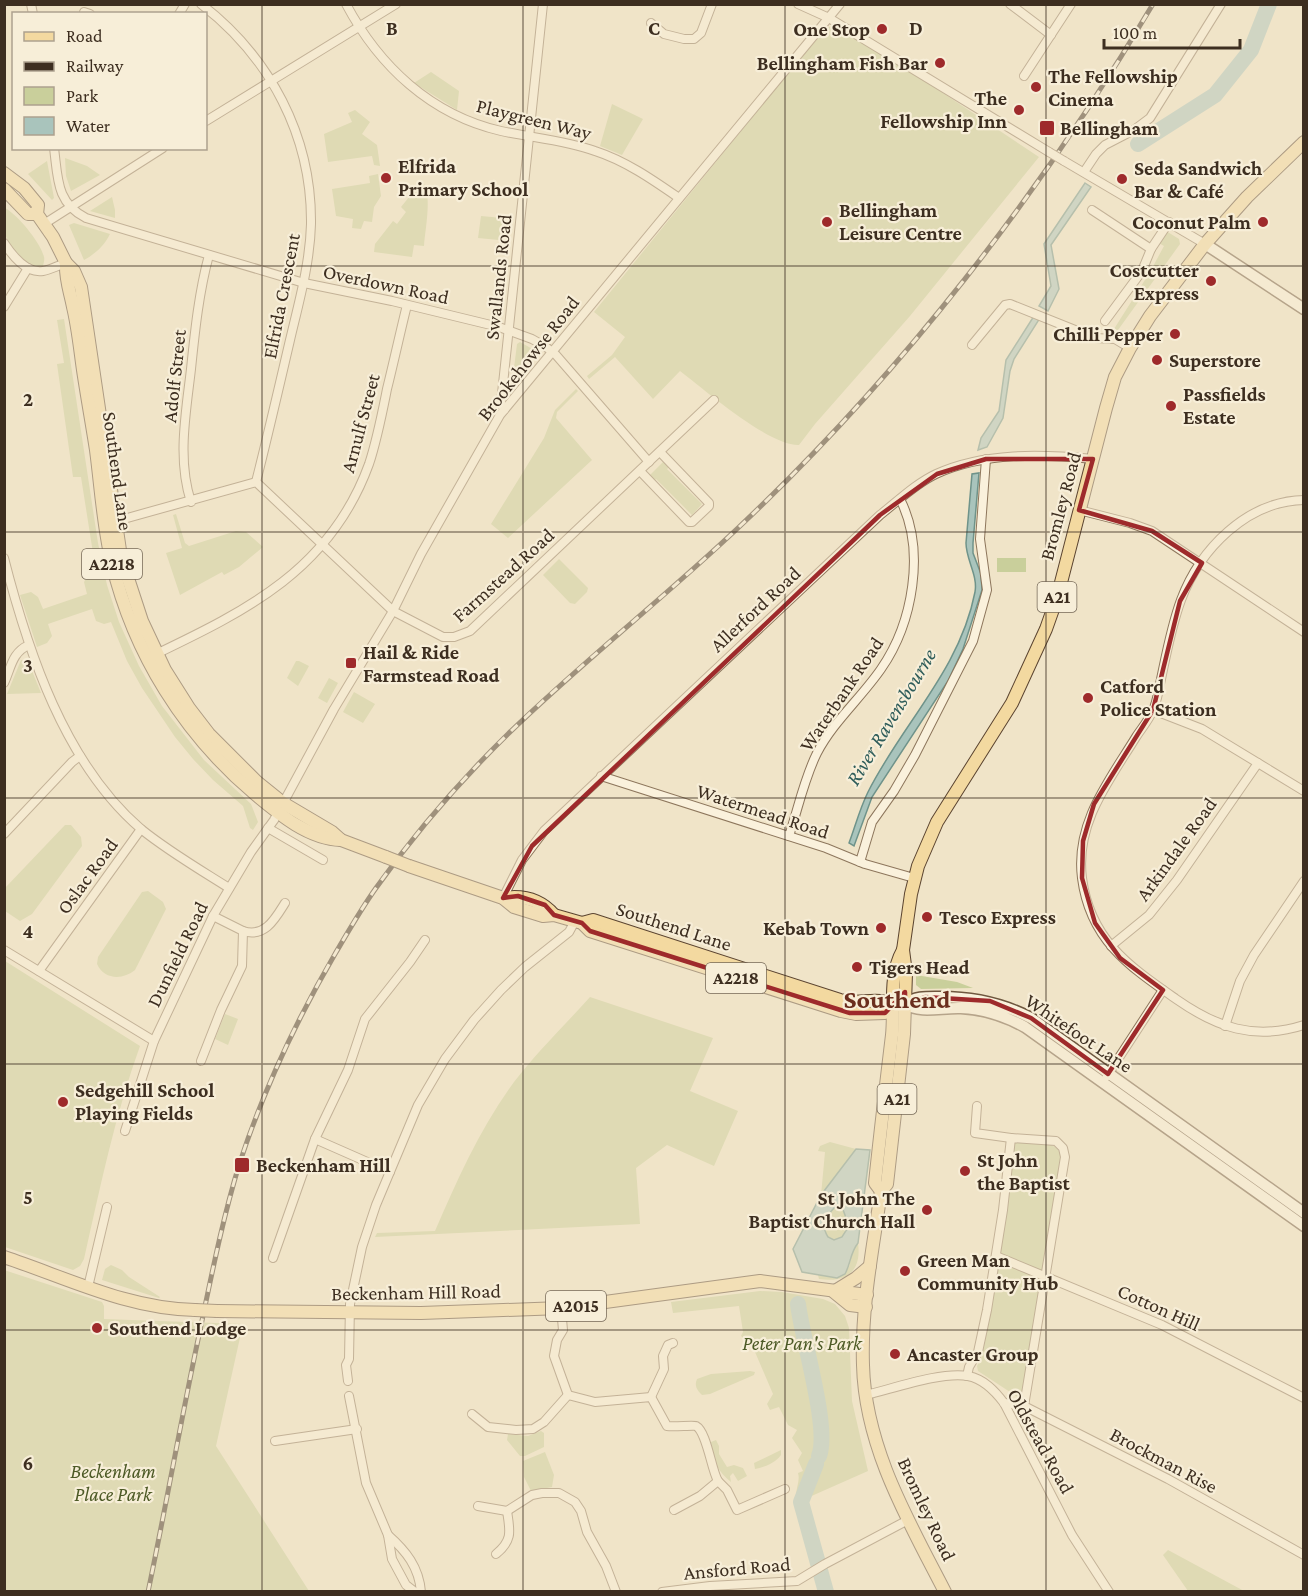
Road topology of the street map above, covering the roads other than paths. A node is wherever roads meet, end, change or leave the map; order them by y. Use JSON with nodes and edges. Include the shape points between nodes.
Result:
{"nodes":[{"id":1,"x":201,"y":4,"type":"edge"},
{"id":2,"x":346,"y":4,"type":"edge"},
{"id":3,"x":396,"y":4,"type":"edge"},
{"id":4,"x":543,"y":4,"type":"edge"},
{"id":5,"x":712,"y":4,"type":"edge"},
{"id":6,"x":798,"y":4,"type":"edge"},
{"id":7,"x":840,"y":4,"type":"edge"},
{"id":8,"x":1010,"y":4,"type":"edge"},
{"id":9,"x":1071,"y":4,"type":"edge"},
{"id":10,"x":1221,"y":4,"type":"edge"},
{"id":11,"x":829,"y":18,"type":"junction"},
{"id":12,"x":651,"y":23,"type":"dead end"},
{"id":13,"x":359,"y":27,"type":"junction"},
{"id":14,"x":1051,"y":35,"type":"junction"},
{"id":15,"x":1024,"y":76,"type":"dead end"},
{"id":16,"x":272,"y":81,"type":"junction"},
{"id":17,"x":207,"y":120,"type":"edge"},
{"id":18,"x":529,"y":136,"type":"junction"},
{"id":19,"x":1304,"y":142,"type":"edge"},
{"id":20,"x":54,"y":150,"type":"edge"},
{"id":21,"x":160,"y":150,"type":"edge"},
{"id":22,"x":1084,"y":172,"type":"junction"},
{"id":23,"x":4,"y":173,"type":"edge"},
{"id":24,"x":6,"y":194,"type":"edge"},
{"id":25,"x":679,"y":198,"type":"junction"},
{"id":26,"x":70,"y":208,"type":"junction"},
{"id":27,"x":1092,"y":210,"type":"dead end"},
{"id":28,"x":40,"y":219,"type":"junction"},
{"id":29,"x":1169,"y":222,"type":"junction"},
{"id":30,"x":4,"y":243,"type":"edge"},
{"id":31,"x":1205,"y":244,"type":"junction"},
{"id":32,"x":1151,"y":249,"type":"junction"},
{"id":33,"x":209,"y":255,"type":"junction"},
{"id":34,"x":66,"y":263,"type":"junction"},
{"id":35,"x":28,"y":268,"type":"junction"},
{"id":36,"x":304,"y":283,"type":"junction"},
{"id":37,"x":407,"y":305,"type":"junction"},
{"id":38,"x":4,"y":308,"type":"edge"},
{"id":39,"x":1304,"y":309,"type":"edge"},
{"id":40,"x":1105,"y":321,"type":"dead end"},
{"id":41,"x":509,"y":330,"type":"junction"},
{"id":42,"x":972,"y":345,"type":"dead end"},
{"id":43,"x":1130,"y":348,"type":"junction"},
{"id":44,"x":553,"y":351,"type":"junction"},
{"id":45,"x":714,"y":400,"type":"dead end"},
{"id":46,"x":504,"y":410,"type":"junction"},
{"id":47,"x":660,"y":452,"type":"junction"},
{"id":48,"x":986,"y":459,"type":"junction"},
{"id":49,"x":1093,"y":459,"type":"junction"},
{"id":50,"x":650,"y":462,"type":"junction"},
{"id":51,"x":640,"y":471,"type":"junction"},
{"id":52,"x":256,"y":482,"type":"junction"},
{"id":53,"x":900,"y":499,"type":"junction"},
{"id":54,"x":1304,"y":500,"type":"edge"},
{"id":55,"x":191,"y":502,"type":"junction"},
{"id":56,"x":1080,"y":510,"type":"junction"},
{"id":57,"x":111,"y":523,"type":"junction"},
{"id":58,"x":322,"y":545,"type":"junction"},
{"id":59,"x":4,"y":558,"type":"edge"},
{"id":60,"x":1202,"y":563,"type":"junction"},
{"id":61,"x":6,"y":568,"type":"edge"},
{"id":62,"x":393,"y":611,"type":"junction"},
{"id":63,"x":1304,"y":632,"type":"edge"},
{"id":64,"x":29,"y":645,"type":"junction"},
{"id":65,"x":151,"y":656,"type":"junction"},
{"id":66,"x":4,"y":683,"type":"edge"},
{"id":67,"x":1153,"y":710,"type":"junction"},
{"id":68,"x":80,"y":756,"type":"junction"},
{"id":69,"x":1258,"y":762,"type":"junction"},
{"id":70,"x":601,"y":776,"type":"junction"},
{"id":71,"x":1304,"y":791,"type":"edge"},
{"id":72,"x":281,"y":808,"type":"junction"},
{"id":73,"x":268,"y":828,"type":"junction"},
{"id":74,"x":141,"y":829,"type":"junction"},
{"id":75,"x":4,"y":834,"type":"edge"},
{"id":76,"x":789,"y":836,"type":"junction"},
{"id":77,"x":323,"y":860,"type":"dead end"},
{"id":78,"x":860,"y":862,"type":"junction"},
{"id":79,"x":914,"y":878,"type":"junction"},
{"id":80,"x":1304,"y":881,"type":"edge"},
{"id":81,"x":229,"y":888,"type":"junction"},
{"id":82,"x":503,"y":898,"type":"junction"},
{"id":83,"x":285,"y":903,"type":"dead end"},
{"id":84,"x":213,"y":916,"type":"junction"},
{"id":85,"x":578,"y":922,"type":"junction"},
{"id":86,"x":243,"y":931,"type":"junction"},
{"id":87,"x":425,"y":940,"type":"dead end"},
{"id":88,"x":1111,"y":946,"type":"junction"},
{"id":89,"x":4,"y":950,"type":"edge"},
{"id":90,"x":903,"y":950,"type":"junction"},
{"id":91,"x":39,"y":971,"type":"junction"},
{"id":92,"x":1163,"y":990,"type":"junction"},
{"id":93,"x":905,"y":1004,"type":"junction"},
{"id":94,"x":892,"y":1006,"type":"junction"},
{"id":95,"x":1304,"y":1025,"type":"edge"},
{"id":96,"x":1225,"y":1026,"type":"junction"},
{"id":97,"x":154,"y":1041,"type":"junction"},
{"id":98,"x":201,"y":1061,"type":"dead end"},
{"id":99,"x":1106,"y":1078,"type":"junction"},
{"id":100,"x":977,"y":1106,"type":"dead end"},
{"id":101,"x":125,"y":1131,"type":"dead end"},
{"id":102,"x":1011,"y":1138,"type":"junction"},
{"id":103,"x":315,"y":1139,"type":"junction"},
{"id":104,"x":390,"y":1172,"type":"junction"},
{"id":105,"x":881,"y":1191,"type":"junction"},
{"id":106,"x":107,"y":1208,"type":"dead end"},
{"id":107,"x":1304,"y":1213,"type":"edge"},
{"id":108,"x":1304,"y":1226,"type":"edge"},
{"id":109,"x":996,"y":1256,"type":"junction"},
{"id":110,"x":4,"y":1257,"type":"edge"},
{"id":111,"x":273,"y":1258,"type":"dead end"},
{"id":112,"x":870,"y":1266,"type":"junction"},
{"id":113,"x":1045,"y":1276,"type":"junction"},
{"id":114,"x":88,"y":1287,"type":"junction"},
{"id":115,"x":834,"y":1292,"type":"junction"},
{"id":116,"x":866,"y":1301,"type":"junction"},
{"id":117,"x":561,"y":1308,"type":"junction"},
{"id":118,"x":350,"y":1313,"type":"junction"},
{"id":119,"x":673,"y":1343,"type":"dead end"},
{"id":120,"x":967,"y":1376,"type":"junction"},
{"id":121,"x":348,"y":1381,"type":"dead end"},
{"id":122,"x":352,"y":1395,"type":"dead end"},
{"id":123,"x":568,"y":1395,"type":"junction"},
{"id":124,"x":866,"y":1395,"type":"junction"},
{"id":125,"x":651,"y":1397,"type":"junction"},
{"id":126,"x":1304,"y":1398,"type":"edge"},
{"id":127,"x":1004,"y":1403,"type":"junction"},
{"id":128,"x":1024,"y":1406,"type":"junction"},
{"id":129,"x":472,"y":1414,"type":"dead end"},
{"id":130,"x":357,"y":1429,"type":"junction"},
{"id":131,"x":274,"y":1441,"type":"dead end"},
{"id":132,"x":718,"y":1481,"type":"junction"},
{"id":133,"x":785,"y":1489,"type":"dead end"},
{"id":134,"x":478,"y":1506,"type":"dead end"},
{"id":135,"x":674,"y":1510,"type":"dead end"},
{"id":136,"x":507,"y":1511,"type":"junction"},
{"id":137,"x":908,"y":1520,"type":"junction"},
{"id":138,"x":388,"y":1535,"type":"junction"},
{"id":139,"x":496,"y":1554,"type":"dead end"},
{"id":140,"x":1304,"y":1555,"type":"edge"},
{"id":141,"x":415,"y":1592,"type":"edge"},
{"id":142,"x":422,"y":1592,"type":"edge"},
{"id":143,"x":616,"y":1592,"type":"edge"},
{"id":144,"x":662,"y":1592,"type":"edge"},
{"id":145,"x":945,"y":1592,"type":"edge"},
{"id":146,"x":1109,"y":1592,"type":"edge"}],
"edges":[{"from":1,"to":16,"type":"street","name":"Elfrida Crescent","via":[[243,41]]},
{"from":2,"to":13,"type":"street","name":"Playgreen Way"},
{"from":3,"to":13,"type":"street"},
{"from":4,"to":18,"type":"street","name":"Swallands Road"},
{"from":5,"to":12,"type":"street","via":[[701,33],[694,39],[663,34]]},
{"from":6,"to":11,"type":"street"},
{"from":7,"to":11,"type":"street","name":"Brookehowse Road"},
{"from":8,"to":14,"type":"street"},
{"from":9,"to":14,"type":"street"},
{"from":10,"to":22,"type":"street","via":[[1150,118],[1100,149]]},
{"from":11,"to":22,"type":"street","bridge":true},
{"from":11,"to":25,"type":"street","name":"Brookehowse Road"},
{"from":13,"to":16,"type":"street"},
{"from":13,"to":18,"type":"street","name":"Playgreen Way","via":[[389,67],[424,97],[468,121]]},
{"from":14,"to":15,"type":"street"},
{"from":16,"to":17,"type":"street"},
{"from":16,"to":36,"type":"street","name":"Elfrida Crescent","via":[[295,129],[307,176],[311,225]]},
{"from":18,"to":25,"type":"street","name":"Playgreen Way","via":[[608,156]]},
{"from":18,"to":41,"type":"street","name":"Swallands Road"},
{"from":19,"to":31,"type":"main road","name":"Bromley Road","number":"A21"},
{"from":20,"to":26,"type":"street","via":[[60,190]]},
{"from":21,"to":26,"type":"street"},
{"from":22,"to":29,"type":"street"},
{"from":23,"to":28,"type":"main road","name":"Southend Lane","number":"A2218","via":[[39,205]]},
{"from":24,"to":28,"type":"main road","name":"Southend Lane","number":"A2218","via":[[28,214]]},
{"from":25,"to":44,"type":"street","name":"Brookehowse Road"},
{"from":26,"to":28,"type":"street"},
{"from":26,"to":33,"type":"street","name":"Overdown Road","via":[[86,218]]},
{"from":27,"to":32,"type":"street"},
{"from":28,"to":34,"type":"main road","name":"Southend Lane","number":"A2218"},
{"from":29,"to":31,"type":"street"},
{"from":29,"to":32,"type":"street"},
{"from":30,"to":35,"type":"street"},
{"from":31,"to":39,"type":"street"},
{"from":31,"to":43,"type":"main road","name":"Bromley Road","number":"A21"},
{"from":32,"to":40,"type":"street","via":[[1142,271]]},
{"from":33,"to":36,"type":"street","name":"Overdown Road"},
{"from":33,"to":55,"type":"street","name":"Adolf Street","via":[[199,294],[184,441],[183,474]]},
{"from":34,"to":35,"type":"street","via":[[41,272]]},
{"from":34,"to":57,"type":"main road","name":"Southend Lane","number":"A2218","via":[[81,287],[91,393]]},
{"from":35,"to":38,"type":"street"},
{"from":36,"to":37,"type":"street","name":"Overdown Road"},
{"from":36,"to":52,"type":"street","name":"Elfrida Crescent"},
{"from":37,"to":41,"type":"street","name":"Overdown Road"},
{"from":37,"to":58,"type":"street","name":"Arnulf Street","via":[[368,465],[351,503]]},
{"from":41,"to":44,"type":"street","name":"Overdown Road"},
{"from":41,"to":46,"type":"street","name":"Swallands Road","via":[[501,403]]},
{"from":42,"to":43,"type":"street","via":[[1010,304],[1095,338],[1115,339]]},
{"from":43,"to":49,"type":"main road","name":"Bromley Road","number":"A21","via":[[1115,377]]},
{"from":44,"to":46,"type":"street","name":"Brookehowse Road"},
{"from":44,"to":50,"type":"street","name":"Overdown Road"},
{"from":45,"to":47,"type":"street","name":"Farmstead Road"},
{"from":46,"to":62,"type":"street","name":"Brookehowse Road"},
{"from":47,"to":50,"type":"street","name":"Farmstead Road"},
{"from":47,"to":51,"type":"street","via":[[709,506],[689,522]]},
{"from":48,"to":49,"type":"street","name":"Allerford Road"},
{"from":48,"to":53,"type":"street","name":"Allerford Road","via":[[937,474]]},
{"from":48,"to":78,"type":"street","via":[[980,539],[987,590],[973,641],[915,755],[872,822]]},
{"from":49,"to":56,"type":"main road","name":"Bromley Road","number":"A21"},
{"from":50,"to":51,"type":"street","name":"Farmstead Road"},
{"from":51,"to":62,"type":"street","name":"Farmstead Road","via":[[466,633],[443,637]]},
{"from":52,"to":55,"type":"street"},
{"from":52,"to":58,"type":"street","name":"Farmstead Road"},
{"from":53,"to":70,"type":"street","name":"Allerford Road"},
{"from":53,"to":76,"type":"street","name":"Waterbank Road","via":[[914,555],[914,577],[903,625],[883,667],[818,752]]},
{"from":54,"to":60,"type":"street","via":[[1284,501],[1254,512],[1231,529]]},
{"from":55,"to":57,"type":"street"},
{"from":56,"to":60,"type":"street","via":[[1146,529]]},
{"from":56,"to":79,"type":"main road","name":"Bromley Road","number":"A21","via":[[1040,644],[1004,717],[937,822]]},
{"from":57,"to":65,"type":"main road","name":"Southend Lane","number":"A2218"},
{"from":58,"to":62,"type":"street","name":"Farmstead Road"},
{"from":58,"to":65,"type":"street","name":"Arnulf Street","via":[[282,584],[261,598]]},
{"from":59,"to":61,"type":"street"},
{"from":60,"to":63,"type":"street"},
{"from":60,"to":67,"type":"street","via":[[1180,601]]},
{"from":61,"to":64,"type":"street"},
{"from":62,"to":72,"type":"street","name":"Brookehowse Road","via":[[337,703]]},
{"from":64,"to":66,"type":"street","via":[[14,656]]},
{"from":64,"to":68,"type":"street"},
{"from":65,"to":72,"type":"main road","name":"Southend Lane","number":"A2218","via":[[209,734]]},
{"from":67,"to":69,"type":"street","via":[[1202,729]]},
{"from":67,"to":88,"type":"street","via":[[1094,804],[1083,842],[1085,892],[1095,923]]},
{"from":68,"to":74,"type":"street"},
{"from":68,"to":75,"type":"street"},
{"from":69,"to":71,"type":"street"},
{"from":69,"to":88,"type":"street","name":"Arkindale Road","via":[[1177,880],[1149,915]]},
{"from":70,"to":76,"type":"street","name":"Watermead Road"},
{"from":70,"to":82,"type":"street","name":"Allerford Road","via":[[544,831]]},
{"from":72,"to":73,"type":"street","name":"Dunfield Road"},
{"from":72,"to":82,"type":"main road","name":"Southend Lane","number":"A2218","bridge":true,"via":[[324,826],[341,840]]},
{"from":73,"to":77,"type":"street"},
{"from":73,"to":81,"type":"street","name":"Dunfield Road"},
{"from":74,"to":81,"type":"street"},
{"from":74,"to":91,"type":"street","name":"Oslac Road"},
{"from":76,"to":78,"type":"street","name":"Watermead Road"},
{"from":78,"to":79,"type":"street","name":"Watermead Road"},
{"from":79,"to":90,"type":"main road","name":"Bromley Road","number":"A21"},
{"from":80,"to":96,"type":"street","via":[[1240,981]]},
{"from":81,"to":84,"type":"street","name":"Dunfield Road"},
{"from":82,"to":85,"type":"main road","name":"Southend Lane","number":"A2218","via":[[514,907]]},
{"from":83,"to":86,"type":"street","via":[[270,927],[251,934]]},
{"from":84,"to":86,"type":"street"},
{"from":84,"to":97,"type":"street","name":"Dunfield Road"},
{"from":85,"to":94,"type":"main road","name":"Southend Lane","number":"A2218","via":[[593,920],[698,960],[824,1000],[881,1001]]},
{"from":85,"to":104,"type":"street","via":[[501,990],[474,1020],[418,1105]]},
{"from":86,"to":98,"type":"street","via":[[243,966]]},
{"from":87,"to":103,"type":"street","via":[[365,1019],[348,1070]]},
{"from":88,"to":92,"type":"street","via":[[1131,967]]},
{"from":89,"to":91,"type":"street"},
{"from":90,"to":93,"type":"main road","name":"Bromley Road","number":"A21"},
{"from":90,"to":94,"type":"main road","name":"Bromley Road","number":"A21","via":[[896,964]]},
{"from":91,"to":97,"type":"street"},
{"from":92,"to":96,"type":"street","via":[[1199,1015]]},
{"from":92,"to":99,"type":"street"},
{"from":93,"to":94,"type":"main road","name":"Southend Lane","number":"A2218"},
{"from":93,"to":99,"type":"street","name":"Whitefoot Lane","via":[[914,998],[963,997],[1002,1005],[1030,1018]]},
{"from":93,"to":105,"type":"main road","name":"Bromley Road","number":"A21","via":[[887,1184]]},
{"from":94,"to":105,"type":"main road","name":"Bromley Road","number":"A21","via":[[875,1183]]},
{"from":95,"to":96,"type":"street","via":[[1267,1032]]},
{"from":97,"to":101,"type":"street","name":"Dunfield Road"},
{"from":99,"to":107,"type":"street","name":"Whitefoot Lane"},
{"from":99,"to":108,"type":"street","name":"Whitefoot Lane"},
{"from":100,"to":102,"type":"street","via":[[975,1133]]},
{"from":102,"to":109,"type":"street"},
{"from":102,"to":113,"type":"street","via":[[1052,1140],[1065,1152]]},
{"from":103,"to":104,"type":"street"},
{"from":103,"to":111,"type":"street"},
{"from":104,"to":118,"type":"street","via":[[362,1247]]},
{"from":105,"to":112,"type":"main road","name":"Bromley Road","number":"A21"},
{"from":106,"to":114,"type":"street"},
{"from":109,"to":113,"type":"street","name":"Cotton Hill"},
{"from":109,"to":120,"type":"street","via":[[978,1352]]},
{"from":110,"to":114,"type":"main road","name":"Beckenham Hill Road","number":"A2015"},
{"from":112,"to":115,"type":"main road"},
{"from":112,"to":116,"type":"main road","name":"Bromley Road","number":"A21"},
{"from":113,"to":126,"type":"street","name":"Cotton Hill","via":[[1162,1325]]},
{"from":113,"to":128,"type":"street"},
{"from":114,"to":118,"type":"main road","name":"Beckenham Hill Road","number":"A2015","bridge":true,"via":[[170,1310]]},
{"from":115,"to":116,"type":"main road","name":"Beckenham Hill Road","number":"A2015","via":[[850,1305]]},
{"from":115,"to":117,"type":"main road","name":"Beckenham Hill Road","number":"A2015","via":[[760,1281]]},
{"from":116,"to":124,"type":"main road","name":"Bromley Road","number":"A21"},
{"from":117,"to":118,"type":"main road","name":"Beckenham Hill Road","number":"A2015"},
{"from":117,"to":123,"type":"street","via":[[563,1330],[554,1356]]},
{"from":118,"to":121,"type":"street"},
{"from":119,"to":125,"type":"street","via":[[663,1356],[664,1369]]},
{"from":120,"to":124,"type":"street","name":"Oldstead Road","via":[[940,1377]]},
{"from":120,"to":127,"type":"street","name":"Oldstead Road","via":[[987,1384]]},
{"from":122,"to":130,"type":"street"},
{"from":123,"to":125,"type":"street","via":[[595,1402]]},
{"from":123,"to":129,"type":"street","via":[[533,1429],[488,1427]]},
{"from":124,"to":137,"type":"main road","name":"Bromley Road","number":"A21","via":[[887,1475]]},
{"from":125,"to":132,"type":"street","via":[[667,1426],[689,1425],[700,1430]]},
{"from":127,"to":128,"type":"street","name":"Brockman Rise"},
{"from":127,"to":146,"type":"street","name":"Oldstead Road","via":[[1072,1535]]},
{"from":128,"to":140,"type":"street","name":"Brockman Rise","via":[[1168,1479]]},
{"from":130,"to":131,"type":"street"},
{"from":130,"to":138,"type":"street","via":[[366,1483]]},
{"from":132,"to":133,"type":"street","via":[[737,1510]]},
{"from":132,"to":135,"type":"street"},
{"from":134,"to":136,"type":"street"},
{"from":136,"to":139,"type":"street","via":[[510,1532],[506,1546]]},
{"from":136,"to":143,"type":"street","via":[[542,1493],[559,1494],[575,1503]]},
{"from":137,"to":144,"type":"street","name":"Ansford Road","via":[[797,1581]]},
{"from":137,"to":145,"type":"main road","name":"Bromley Road","number":"A21"},
{"from":138,"to":141,"type":"street","via":[[392,1559],[406,1585]]},
{"from":138,"to":142,"type":"street","via":[[406,1551],[420,1576]]}]}
